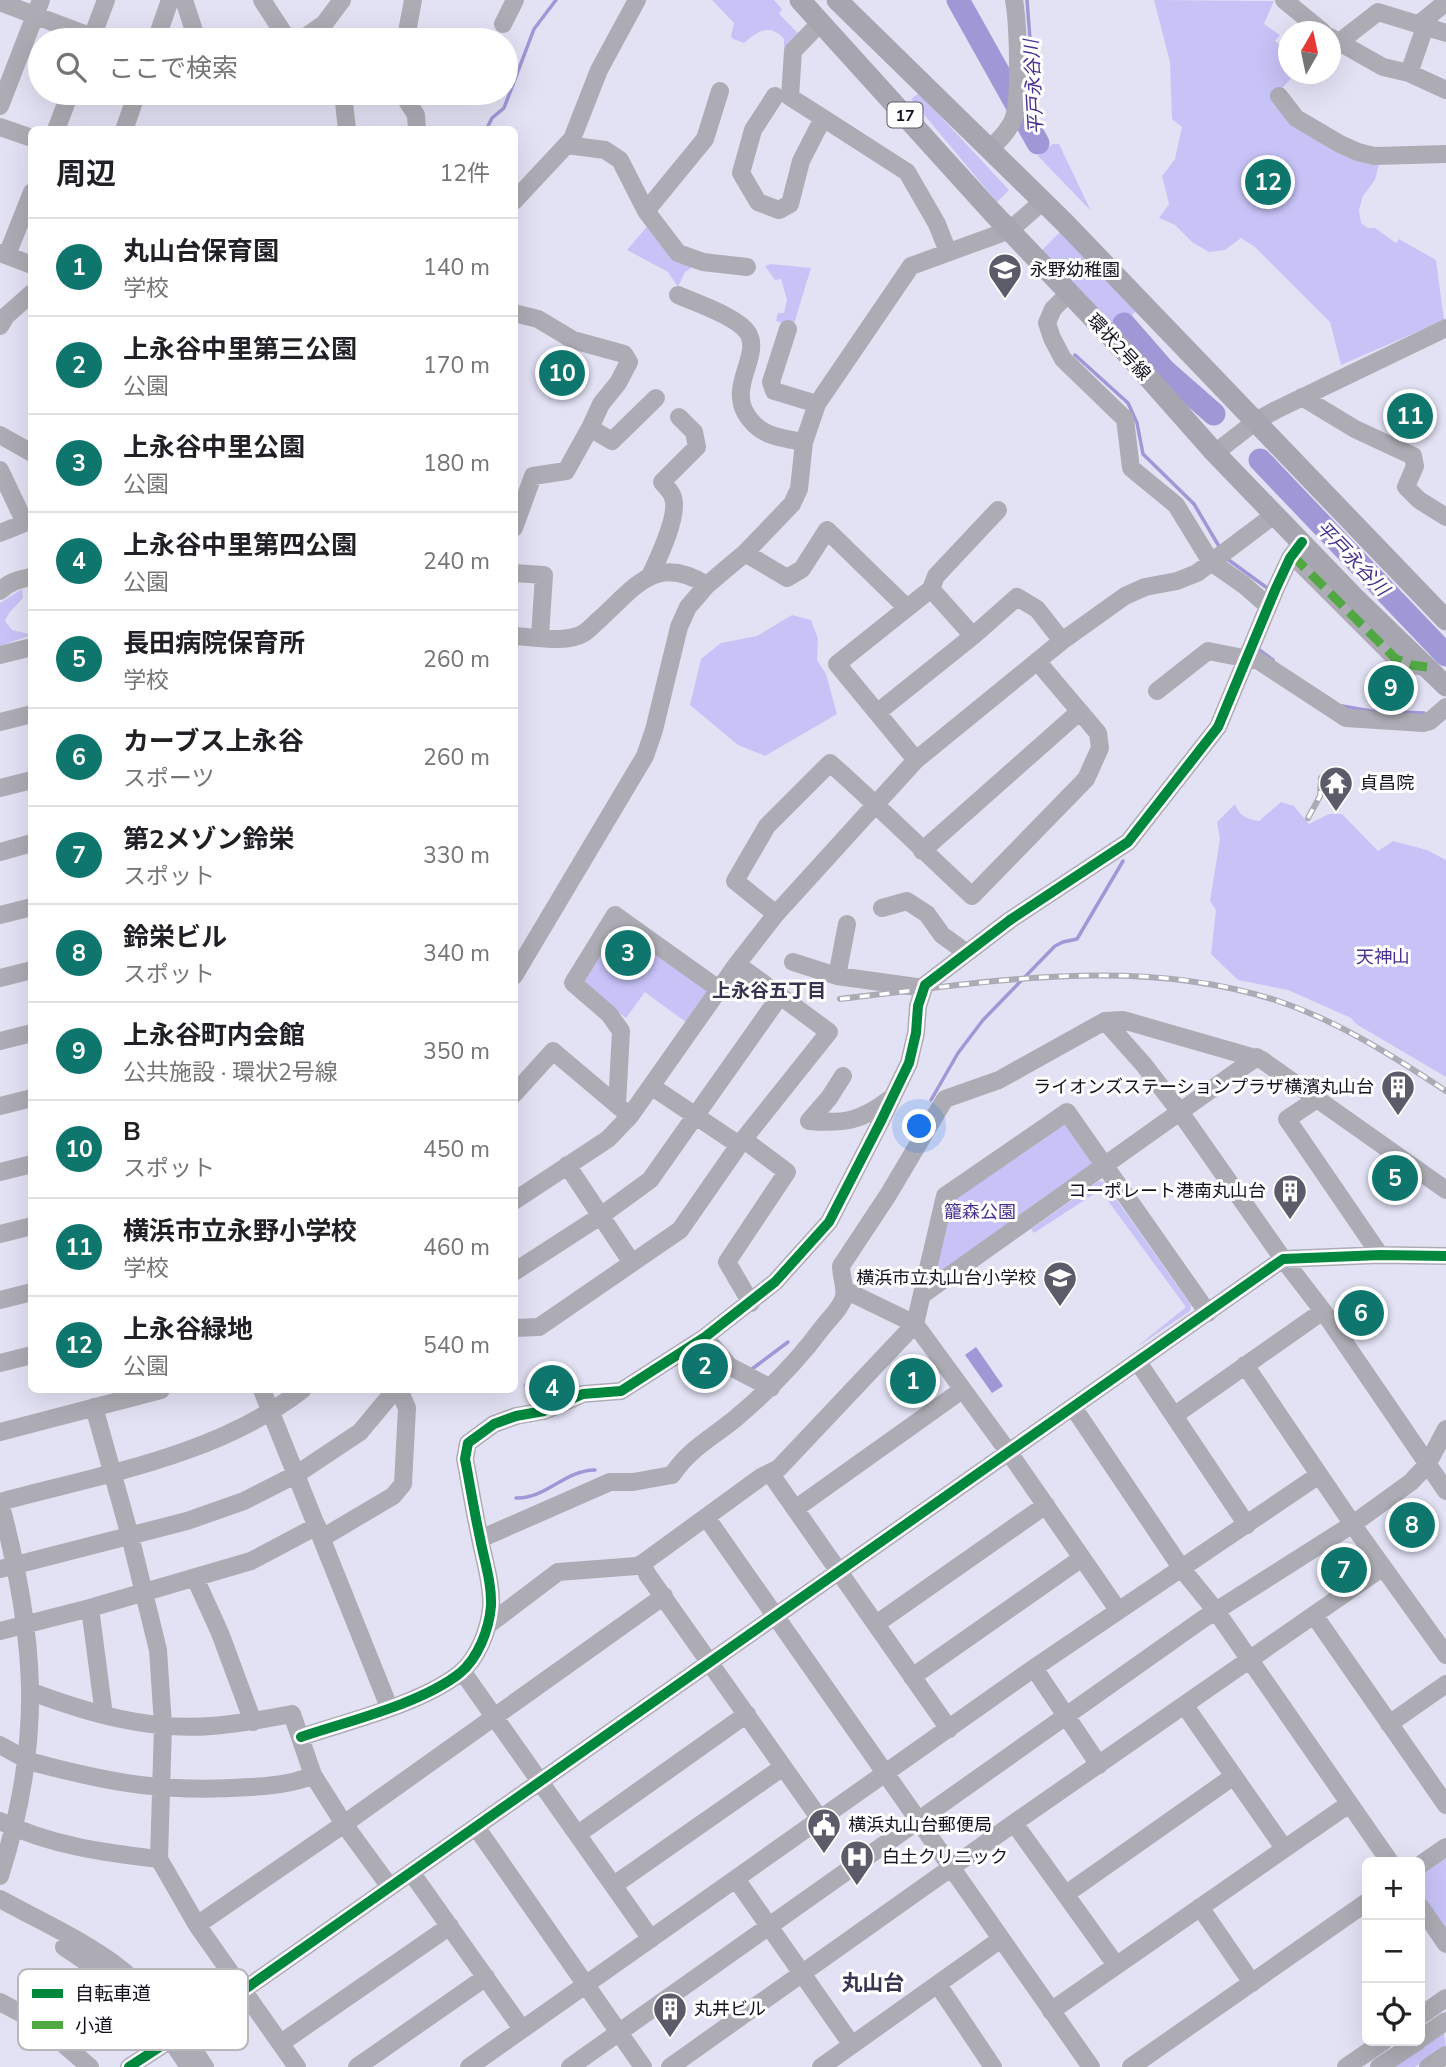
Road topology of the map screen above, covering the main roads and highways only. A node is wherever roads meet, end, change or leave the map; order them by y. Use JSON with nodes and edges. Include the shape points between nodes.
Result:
{"nodes":[{"id":1,"x":800,"y":0,"type":"edge"},
{"id":2,"x":844,"y":2,"type":"edge"},
{"id":3,"x":1446,"y":621,"type":"edge"},
{"id":4,"x":1446,"y":686,"type":"edge"}],
"edges":[{"from":1,"to":4,"type":"main road","name":"環状2号線","number":"17","via":[[1274,515],[1297,549]]},
{"from":2,"to":3,"type":"main road","number":"17"}]}
